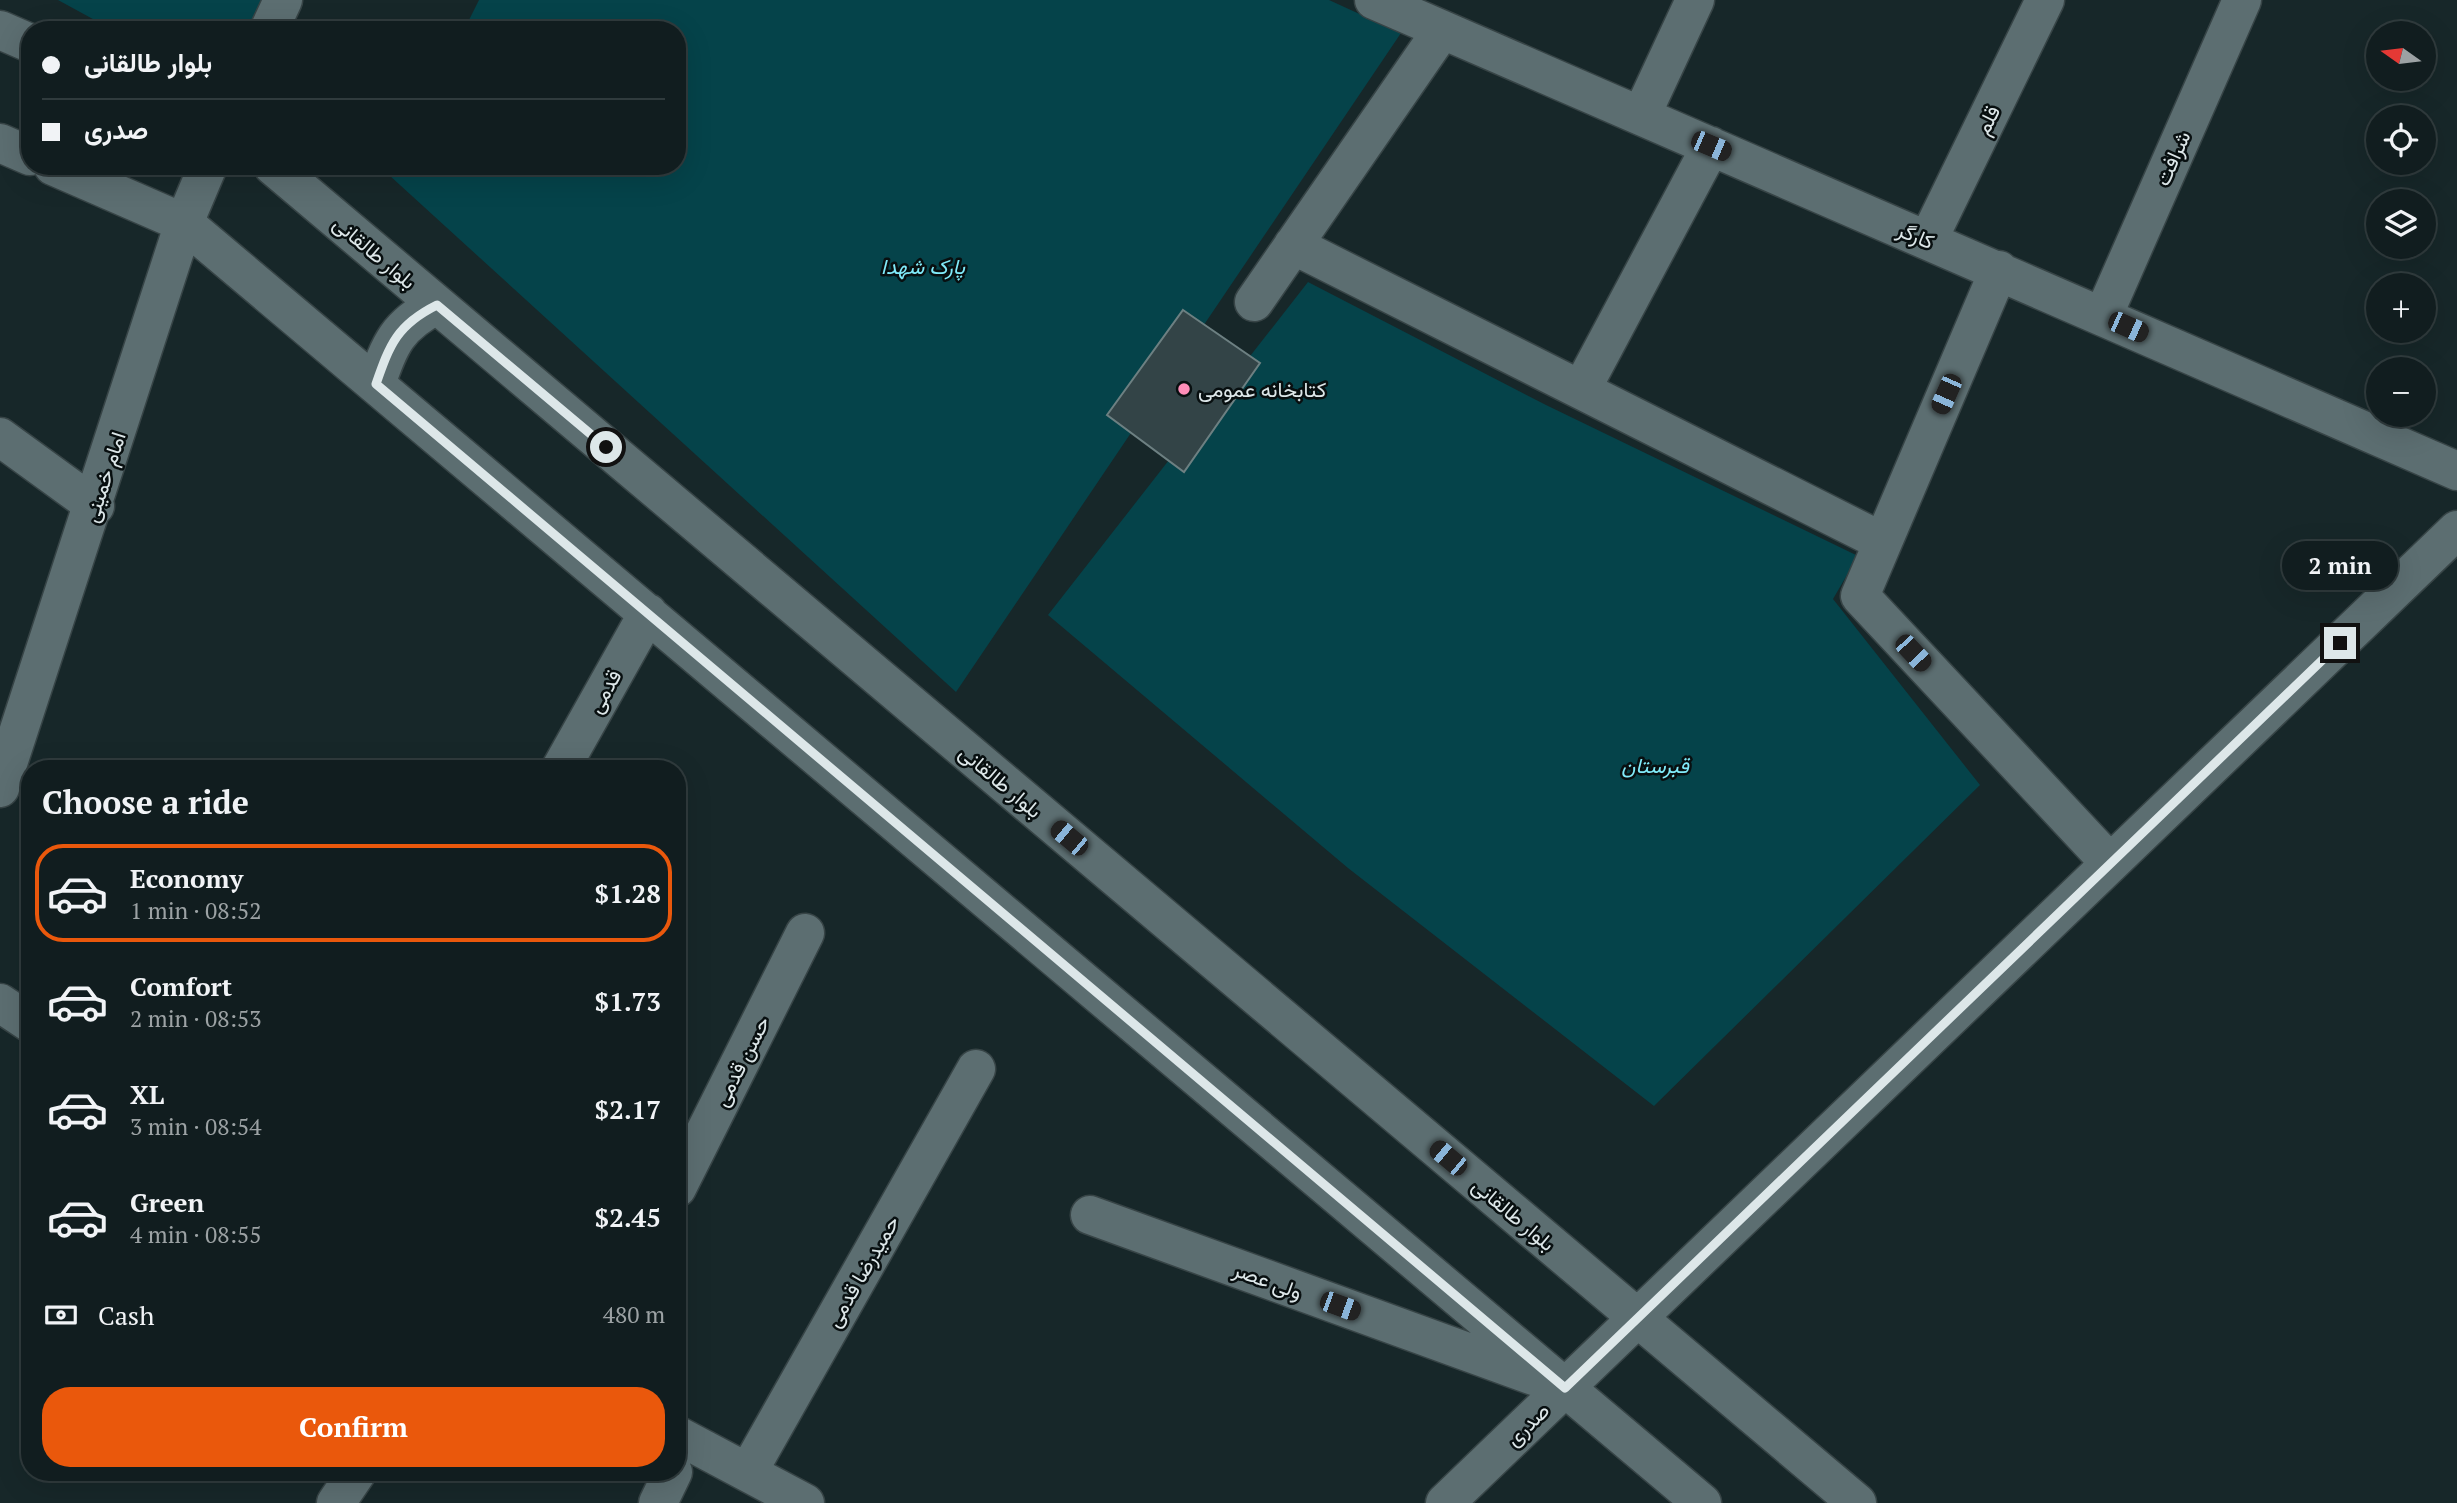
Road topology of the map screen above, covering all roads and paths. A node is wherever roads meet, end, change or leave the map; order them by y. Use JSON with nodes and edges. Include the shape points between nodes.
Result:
{"nodes":[{"id":1,"x":283,"y":0,"type":"edge"},
{"id":2,"x":1374,"y":0,"type":"edge"},
{"id":3,"x":1695,"y":0,"type":"edge"},
{"id":4,"x":2045,"y":0,"type":"edge"},
{"id":5,"x":2242,"y":0,"type":"edge"},
{"id":6,"x":273,"y":21,"type":"edge"},
{"id":7,"x":0,"y":30,"type":"edge"},
{"id":8,"x":1442,"y":30,"type":"junction"},
{"id":9,"x":21,"y":39,"type":"edge"},
{"id":10,"x":1642,"y":116,"type":"junction"},
{"id":11,"x":0,"y":143,"type":"edge"},
{"id":12,"x":1711,"y":146,"type":"junction"},
{"id":13,"x":21,"y":152,"type":"edge"},
{"id":14,"x":74,"y":175,"type":"edge"},
{"id":15,"x":204,"y":175,"type":"edge"},
{"id":16,"x":284,"y":175,"type":"edge"},
{"id":17,"x":184,"y":223,"type":"junction"},
{"id":18,"x":1928,"y":240,"type":"junction"},
{"id":19,"x":1293,"y":245,"type":"junction"},
{"id":20,"x":1999,"y":270,"type":"junction"},
{"id":21,"x":1254,"y":302,"type":"dead end"},
{"id":22,"x":437,"y":305,"type":"junction"},
{"id":23,"x":2103,"y":316,"type":"junction"},
{"id":24,"x":376,"y":384,"type":"junction"},
{"id":25,"x":1581,"y":390,"type":"junction"},
{"id":26,"x":0,"y":437,"type":"edge"},
{"id":27,"x":2457,"y":471,"type":"edge"},
{"id":28,"x":94,"y":506,"type":"junction"},
{"id":29,"x":1883,"y":542,"type":"junction"},
{"id":30,"x":2450,"y":548,"type":"edge"},
{"id":31,"x":648,"y":613,"type":"junction"},
{"id":32,"x":565,"y":760,"type":"edge"},
{"id":33,"x":0,"y":788,"type":"edge"},
{"id":34,"x":2110,"y":863,"type":"junction"},
{"id":35,"x":805,"y":933,"type":"dead end"},
{"id":36,"x":0,"y":1003,"type":"edge"},
{"id":37,"x":21,"y":1017,"type":"edge"},
{"id":38,"x":976,"y":1069,"type":"dead end"},
{"id":39,"x":686,"y":1170,"type":"edge"},
{"id":40,"x":1090,"y":1215,"type":"dead end"},
{"id":41,"x":1637,"y":1318,"type":"junction"},
{"id":42,"x":1565,"y":1388,"type":"junction"},
{"id":43,"x":686,"y":1454,"type":"edge"},
{"id":44,"x":748,"y":1472,"type":"junction"},
{"id":45,"x":351,"y":1481,"type":"edge"},
{"id":46,"x":667,"y":1481,"type":"edge"},
{"id":47,"x":335,"y":1503,"type":"edge"},
{"id":48,"x":658,"y":1503,"type":"edge"},
{"id":49,"x":805,"y":1503,"type":"edge"},
{"id":50,"x":1445,"y":1503,"type":"edge"},
{"id":51,"x":1702,"y":1503,"type":"edge"},
{"id":52,"x":1857,"y":1503,"type":"edge"}],
"edges":[{"from":1,"to":6,"type":"street"},
{"from":2,"to":8,"type":"street","name":"کارگر"},
{"from":3,"to":10,"type":"street"},
{"from":4,"to":18,"type":"street","name":"قلم"},
{"from":5,"to":23,"type":"street","name":"شرافت"},
{"from":7,"to":9,"type":"street"},
{"from":8,"to":10,"type":"street","name":"کارگر"},
{"from":8,"to":19,"type":"street"},
{"from":10,"to":12,"type":"street","name":"کارگر"},
{"from":11,"to":13,"type":"street"},
{"from":12,"to":18,"type":"street","name":"کارگر"},
{"from":12,"to":25,"type":"street"},
{"from":14,"to":17,"type":"street"},
{"from":15,"to":17,"type":"street","name":"امام خمینی"},
{"from":16,"to":22,"type":"street","name":"بلوار طالقانی"},
{"from":17,"to":24,"type":"street"},
{"from":17,"to":28,"type":"street","name":"امام خمینی"},
{"from":18,"to":20,"type":"street","name":"کارگر"},
{"from":19,"to":21,"type":"street"},
{"from":19,"to":25,"type":"street"},
{"from":20,"to":23,"type":"street","name":"کارگر"},
{"from":20,"to":29,"type":"street"},
{"from":22,"to":24,"type":"street","via":[[397,333]]},
{"from":22,"to":41,"type":"street","name":"بلوار طالقانی"},
{"from":23,"to":27,"type":"street","name":"کارگر"},
{"from":24,"to":31,"type":"street"},
{"from":25,"to":29,"type":"street"},
{"from":26,"to":28,"type":"street"},
{"from":28,"to":33,"type":"street","name":"امام خمینی"},
{"from":29,"to":34,"type":"street","via":[[1860,596]]},
{"from":30,"to":34,"type":"street","name":"صدری"},
{"from":31,"to":32,"type":"street","name":"قدمی"},
{"from":31,"to":42,"type":"street"},
{"from":34,"to":41,"type":"street","name":"صدری"},
{"from":35,"to":39,"type":"street","name":"حسن قدمی"},
{"from":36,"to":37,"type":"street"},
{"from":38,"to":44,"type":"street","name":"حمیدرضا قدمی"},
{"from":40,"to":42,"type":"street","name":"ولی عصر"},
{"from":41,"to":42,"type":"street","name":"صدری"},
{"from":41,"to":52,"type":"street","name":"بلوار طالقانی"},
{"from":42,"to":50,"type":"street","name":"صدری"},
{"from":42,"to":51,"type":"street"},
{"from":43,"to":44,"type":"street"},
{"from":44,"to":49,"type":"street"},
{"from":45,"to":47,"type":"street"},
{"from":46,"to":48,"type":"street"}]}
